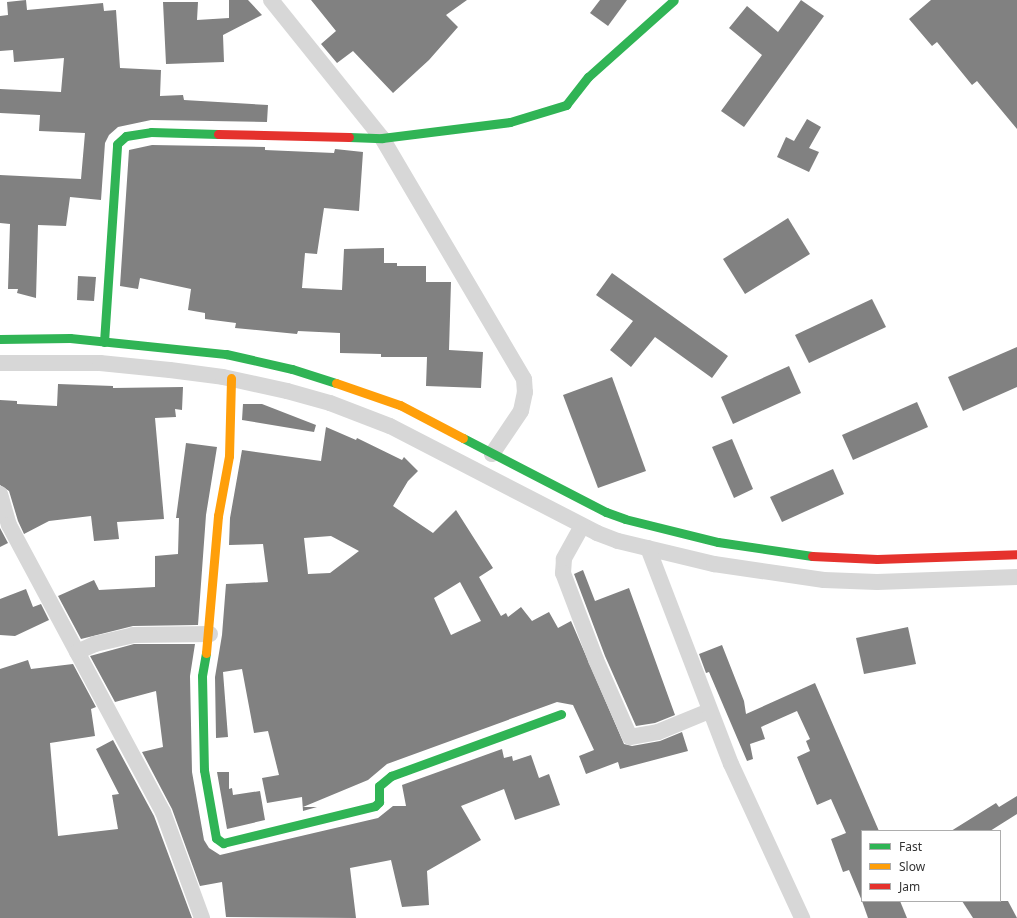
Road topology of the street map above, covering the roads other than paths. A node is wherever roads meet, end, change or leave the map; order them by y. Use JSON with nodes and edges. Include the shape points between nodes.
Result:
{"nodes":[{"id":1,"x":271,"y":0,"type":"edge"},
{"id":2,"x":674,"y":0,"type":"edge"},
{"id":3,"x":382,"y":138,"type":"junction"},
{"id":4,"x":0,"y":338,"type":"edge"},
{"id":5,"x":104,"y":342,"type":"junction"},
{"id":6,"x":0,"y":363,"type":"edge"},
{"id":7,"x":231,"y":378,"type":"junction"},
{"id":8,"x":492,"y":454,"type":"junction"},
{"id":9,"x":0,"y":494,"type":"edge"},
{"id":10,"x":582,"y":526,"type":"junction"},
{"id":11,"x":648,"y":548,"type":"junction"},
{"id":12,"x":1017,"y":554,"type":"edge"},
{"id":13,"x":1017,"y":577,"type":"edge"},
{"id":14,"x":210,"y":634,"type":"junction"},
{"id":15,"x":77,"y":652,"type":"junction"},
{"id":16,"x":709,"y":711,"type":"junction"},
{"id":17,"x":560,"y":714,"type":"dead end"},
{"id":18,"x":202,"y":918,"type":"edge"},
{"id":19,"x":802,"y":918,"type":"edge"}],
"edges":[{"from":1,"to":3,"type":"street"},
{"from":2,"to":3,"type":"street","via":[[588,77],[566,105],[510,122]]},
{"from":3,"to":5,"type":"street","via":[[150,132],[126,136],[117,144]]},
{"from":3,"to":8,"type":"street","via":[[524,379],[525,392],[521,411]]},
{"from":4,"to":5,"type":"street","via":[[70,338]]},
{"from":5,"to":8,"type":"street","via":[[226,354],[330,380],[400,405]]},
{"from":6,"to":7,"type":"street","via":[[100,364]]},
{"from":7,"to":10,"type":"street","via":[[294,393],[361,414],[420,441]]},
{"from":7,"to":14,"type":"street","via":[[229,456],[218,516]]},
{"from":8,"to":12,"type":"street","via":[[606,512],[718,542],[826,558],[877,560]]},
{"from":9,"to":15,"type":"street","via":[[9,525]]},
{"from":10,"to":11,"type":"street","via":[[618,541]]},
{"from":10,"to":16,"type":"street","via":[[564,559],[563,573],[596,660],[630,736],[658,732]]},
{"from":11,"to":13,"type":"street","via":[[714,564],[824,580],[885,582]]},
{"from":11,"to":16,"type":"street"},
{"from":14,"to":15,"type":"street","via":[[133,635],[95,644]]},
{"from":14,"to":17,"type":"street","via":[[202,676],[204,770],[216,838],[224,843],[375,806],[379,802],[379,786],[391,776]]},
{"from":15,"to":18,"type":"street","via":[[163,812]]},
{"from":16,"to":19,"type":"street","via":[[750,810]]}]}
